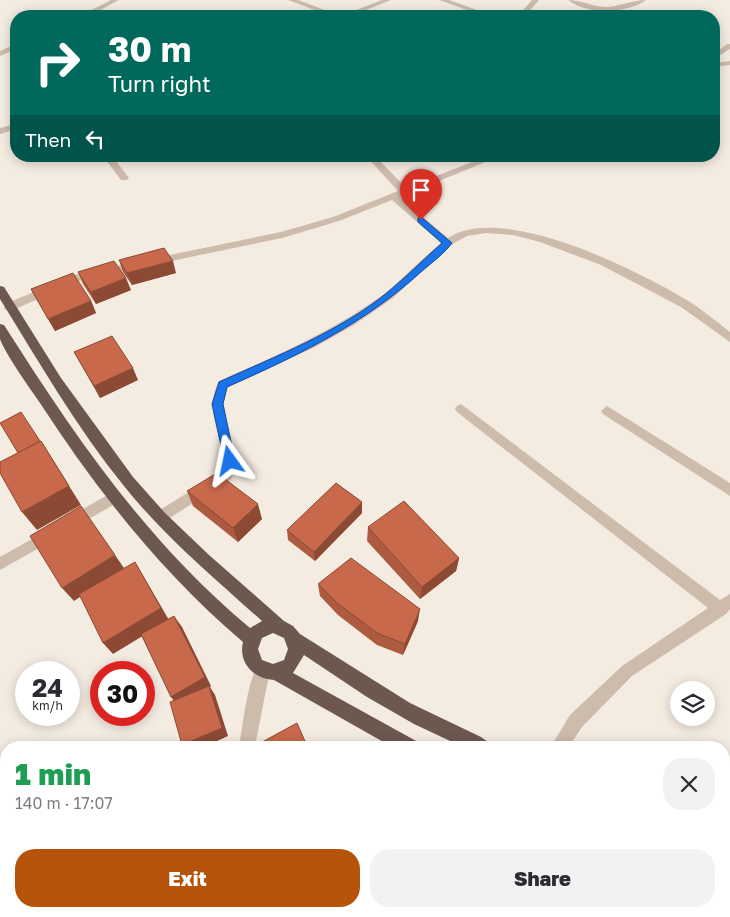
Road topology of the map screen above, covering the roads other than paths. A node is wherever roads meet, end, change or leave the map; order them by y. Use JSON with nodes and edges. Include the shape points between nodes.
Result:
{"nodes":[{"id":1,"x":116,"y":0,"type":"edge"},
{"id":2,"x":291,"y":0,"type":"edge"},
{"id":3,"x":388,"y":0,"type":"edge"},
{"id":4,"x":442,"y":0,"type":"edge"},
{"id":5,"x":536,"y":0,"type":"edge"},
{"id":6,"x":571,"y":0,"type":"edge"},
{"id":7,"x":642,"y":0,"type":"edge"},
{"id":8,"x":96,"y":10,"type":"edge"},
{"id":9,"x":320,"y":10,"type":"edge"},
{"id":10,"x":361,"y":10,"type":"edge"},
{"id":11,"x":472,"y":10,"type":"edge"},
{"id":12,"x":527,"y":10,"type":"edge"},
{"id":13,"x":112,"y":162,"type":"edge"},
{"id":14,"x":376,"y":162,"type":"edge"},
{"id":15,"x":481,"y":162,"type":"edge"},
{"id":16,"x":124,"y":178,"type":"dead end"},
{"id":17,"x":404,"y":192,"type":"junction"},
{"id":18,"x":394,"y":196,"type":"junction"},
{"id":19,"x":447,"y":243,"type":"junction"},
{"id":20,"x":0,"y":290,"type":"edge"},
{"id":21,"x":9,"y":307,"type":"junction"},
{"id":22,"x":0,"y":328,"type":"edge"},
{"id":23,"x":730,"y":338,"type":"edge"},
{"id":24,"x":461,"y":409,"type":"dead end"},
{"id":25,"x":606,"y":411,"type":"dead end"},
{"id":26,"x":730,"y":490,"type":"edge"},
{"id":27,"x":112,"y":498,"type":"junction"},
{"id":28,"x":160,"y":517,"type":"junction"},
{"id":29,"x":0,"y":564,"type":"edge"},
{"id":30,"x":726,"y":604,"type":"edge"},
{"id":31,"x":278,"y":626,"type":"junction"},
{"id":32,"x":252,"y":640,"type":"junction"},
{"id":33,"x":297,"y":641,"type":"junction"},
{"id":34,"x":269,"y":671,"type":"junction"},
{"id":35,"x":248,"y":741,"type":"edge"},
{"id":36,"x":399,"y":741,"type":"edge"},
{"id":37,"x":473,"y":741,"type":"edge"},
{"id":38,"x":563,"y":741,"type":"edge"}],
"edges":[{"from":1,"to":8,"type":"street"},
{"from":2,"to":9,"type":"street"},
{"from":3,"to":10,"type":"street"},
{"from":4,"to":11,"type":"street"},
{"from":5,"to":12,"type":"street"},
{"from":6,"to":7,"type":"street","via":[[615,10]]},
{"from":13,"to":16,"type":"street"},
{"from":14,"to":17,"type":"street"},
{"from":15,"to":17,"type":"street"},
{"from":17,"to":18,"type":"street"},
{"from":18,"to":19,"type":"street"},
{"from":18,"to":21,"type":"street","via":[[336,219],[282,235],[82,276]]},
{"from":19,"to":23,"type":"street","via":[[464,234],[489,228],[544,240],[616,269],[671,296]]},
{"from":19,"to":28,"type":"street","via":[[390,295],[361,315],[296,352],[223,384],[217,404],[230,461],[227,475]]},
{"from":20,"to":21,"type":"highway"},
{"from":21,"to":28,"type":"highway","via":[[123,474]]},
{"from":22,"to":27,"type":"highway","via":[[38,391]]},
{"from":24,"to":30,"type":"street"},
{"from":25,"to":26,"type":"street"},
{"from":27,"to":29,"type":"street"},
{"from":27,"to":32,"type":"highway","via":[[183,580],[211,608]]},
{"from":28,"to":31,"type":"highway"},
{"from":30,"to":38,"type":"street","via":[[628,672],[576,721]]},
{"from":31,"to":32,"type":"highway","via":[[268,626]]},
{"from":31,"to":33,"type":"highway","via":[[290,630]]},
{"from":32,"to":34,"type":"highway","via":[[249,652],[253,663]]},
{"from":33,"to":34,"type":"highway","via":[[296,655],[288,666]]},
{"from":33,"to":37,"type":"highway","via":[[348,676],[421,718]]},
{"from":34,"to":35,"type":"street","via":[[255,698]]},
{"from":34,"to":36,"type":"highway"}]}
